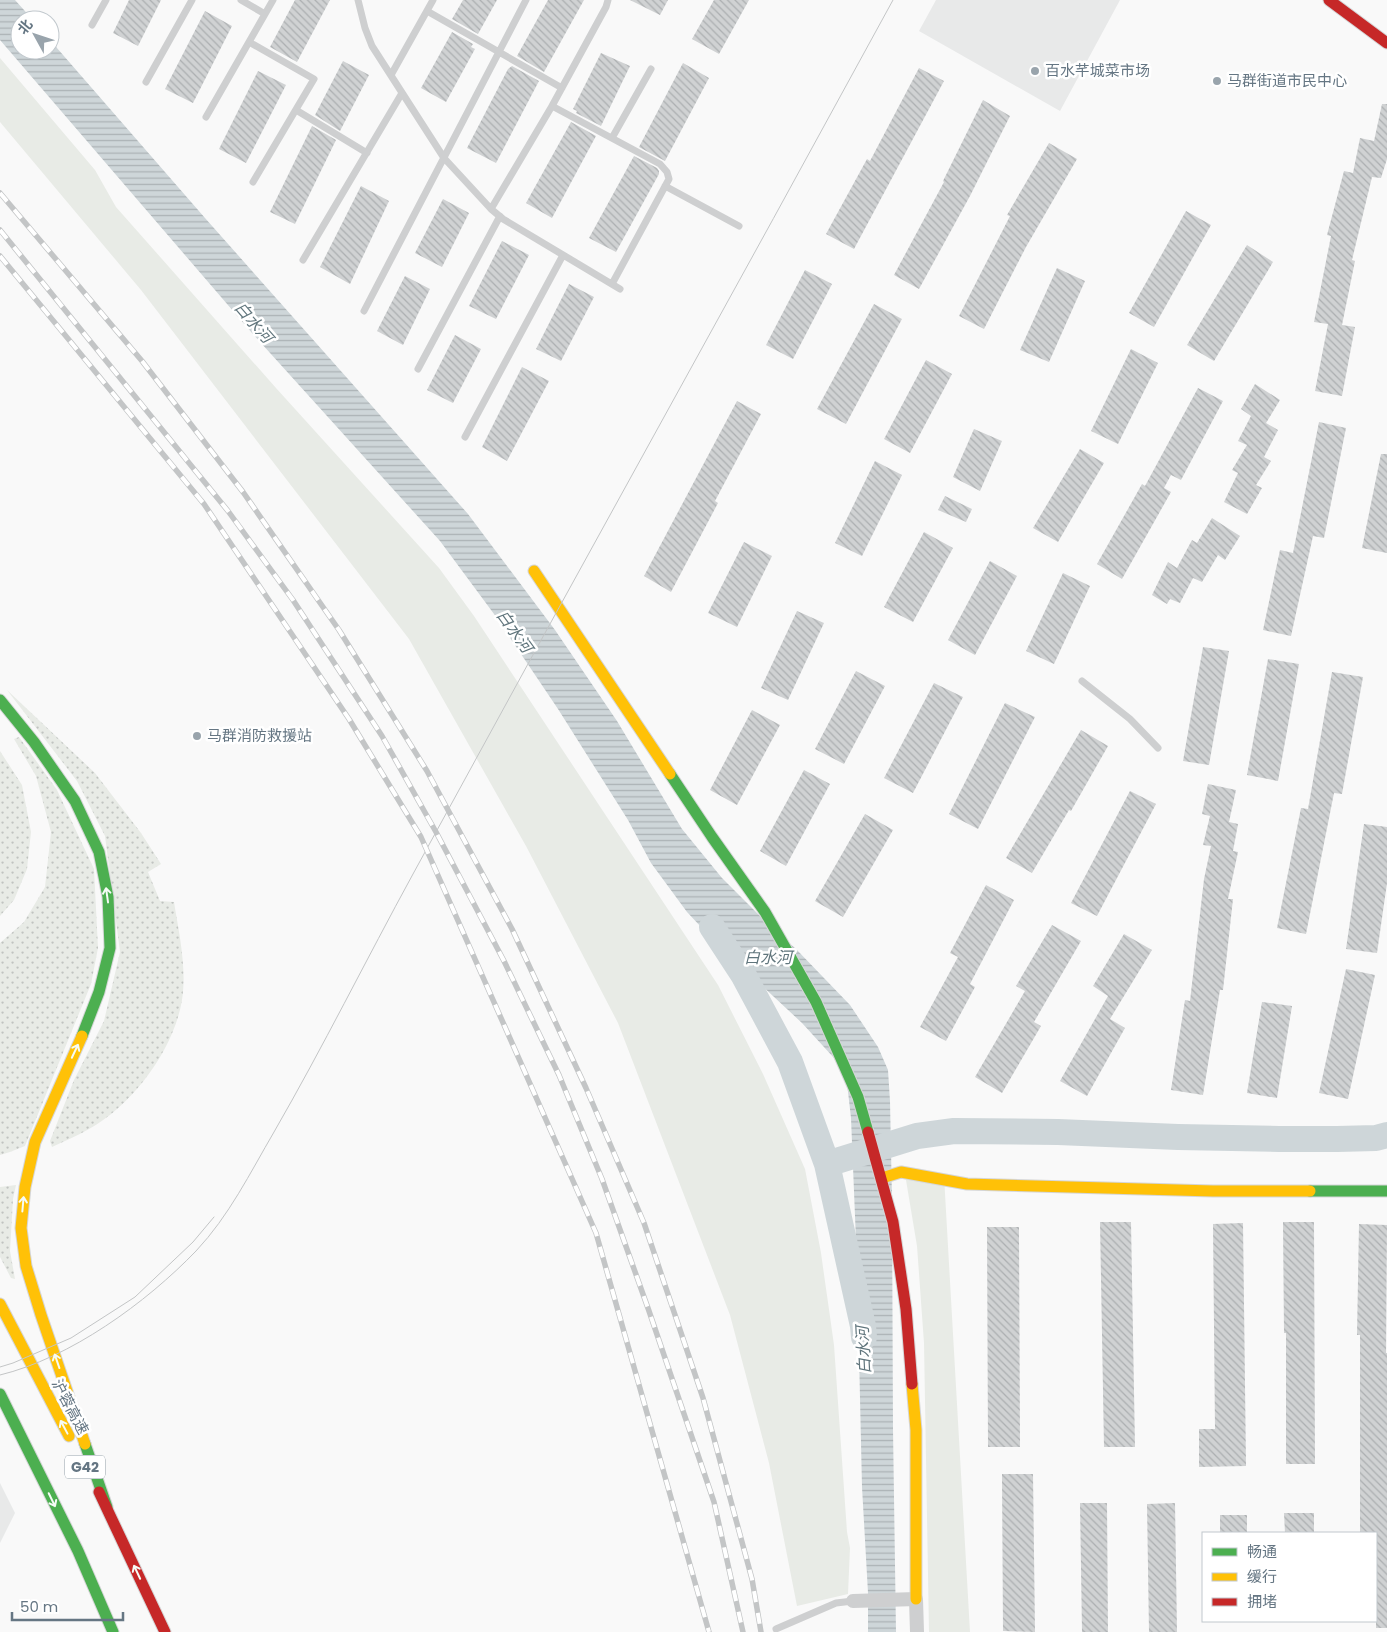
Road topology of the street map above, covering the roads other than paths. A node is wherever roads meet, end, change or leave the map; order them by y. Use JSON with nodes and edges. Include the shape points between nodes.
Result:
{"nodes":[{"id":1,"x":106,"y":0,"type":"edge"},
{"id":2,"x":192,"y":0,"type":"edge"},
{"id":3,"x":241,"y":0,"type":"edge"},
{"id":4,"x":273,"y":0,"type":"edge"},
{"id":5,"x":358,"y":0,"type":"edge"},
{"id":6,"x":434,"y":0,"type":"edge"},
{"id":7,"x":526,"y":0,"type":"edge"},
{"id":8,"x":608,"y":0,"type":"edge"},
{"id":9,"x":1329,"y":0,"type":"edge"},
{"id":10,"x":428,"y":11,"type":"junction"},
{"id":11,"x":265,"y":14,"type":"junction"},
{"id":12,"x":92,"y":25,"type":"dead end"},
{"id":13,"x":249,"y":42,"type":"junction"},
{"id":14,"x":1387,"y":43,"type":"edge"},
{"id":15,"x":499,"y":52,"type":"junction"},
{"id":16,"x":651,"y":69,"type":"dead end"},
{"id":17,"x":391,"y":75,"type":"junction"},
{"id":18,"x":146,"y":82,"type":"dead end"},
{"id":19,"x":562,"y":88,"type":"junction"},
{"id":20,"x":402,"y":93,"type":"junction"},
{"id":21,"x":552,"y":106,"type":"junction"},
{"id":22,"x":296,"y":110,"type":"junction"},
{"id":23,"x":206,"y":117,"type":"dead end"},
{"id":24,"x":612,"y":138,"type":"junction"},
{"id":25,"x":366,"y":153,"type":"junction"},
{"id":26,"x":444,"y":158,"type":"junction"},
{"id":27,"x":253,"y":182,"type":"dead end"},
{"id":28,"x":665,"y":186,"type":"junction"},
{"id":29,"x":491,"y":209,"type":"junction"},
{"id":30,"x":500,"y":216,"type":"junction"},
{"id":31,"x":739,"y":226,"type":"dead end"},
{"id":32,"x":563,"y":255,"type":"junction"},
{"id":33,"x":303,"y":260,"type":"dead end"},
{"id":34,"x":612,"y":284,"type":"junction"},
{"id":35,"x":620,"y":289,"type":"dead end"},
{"id":36,"x":364,"y":311,"type":"dead end"},
{"id":37,"x":418,"y":369,"type":"dead end"},
{"id":38,"x":465,"y":437,"type":"dead end"},
{"id":39,"x":534,"y":571,"type":"dead end"},
{"id":40,"x":1082,"y":681,"type":"dead end"},
{"id":41,"x":0,"y":700,"type":"edge"},
{"id":42,"x":1158,"y":748,"type":"dead end"},
{"id":43,"x":882,"y":1178,"type":"junction"},
{"id":44,"x":1387,"y":1191,"type":"edge"},
{"id":45,"x":0,"y":1304,"type":"edge"},
{"id":46,"x":0,"y":1394,"type":"edge"},
{"id":47,"x":0,"y":1415,"type":"edge"},
{"id":48,"x":40,"y":1477,"type":"junction"},
{"id":49,"x":107,"y":1507,"type":"junction"},
{"id":50,"x":912,"y":1600,"type":"junction"},
{"id":51,"x":853,"y":1601,"type":"joint"},
{"id":52,"x":776,"y":1629,"type":"dead end"},
{"id":53,"x":113,"y":1632,"type":"edge"},
{"id":54,"x":165,"y":1632,"type":"edge"},
{"id":55,"x":917,"y":1632,"type":"edge"}],
"edges":[{"from":1,"to":12,"type":"lane"},
{"from":2,"to":18,"type":"lane"},
{"from":3,"to":11,"type":"lane"},
{"from":4,"to":11,"type":"lane"},
{"from":5,"to":17,"type":"lane","via":[[372,46]]},
{"from":6,"to":10,"type":"lane"},
{"from":7,"to":15,"type":"lane"},
{"from":8,"to":19,"type":"lane"},
{"from":9,"to":14,"type":"main road"},
{"from":10,"to":15,"type":"lane"},
{"from":10,"to":17,"type":"lane"},
{"from":11,"to":13,"type":"lane"},
{"from":13,"to":22,"type":"lane","via":[[314,79]]},
{"from":13,"to":23,"type":"lane"},
{"from":15,"to":19,"type":"lane"},
{"from":15,"to":26,"type":"lane"},
{"from":16,"to":24,"type":"lane"},
{"from":17,"to":20,"type":"lane"},
{"from":19,"to":21,"type":"lane"},
{"from":20,"to":25,"type":"lane"},
{"from":20,"to":26,"type":"lane"},
{"from":21,"to":24,"type":"lane"},
{"from":21,"to":29,"type":"lane"},
{"from":22,"to":25,"type":"lane"},
{"from":22,"to":27,"type":"lane"},
{"from":24,"to":28,"type":"lane","via":[[660,164],[669,179]]},
{"from":25,"to":33,"type":"lane"},
{"from":26,"to":29,"type":"lane"},
{"from":26,"to":36,"type":"lane"},
{"from":28,"to":31,"type":"lane"},
{"from":28,"to":34,"type":"lane"},
{"from":29,"to":30,"type":"lane"},
{"from":30,"to":32,"type":"lane"},
{"from":30,"to":37,"type":"lane"},
{"from":32,"to":34,"type":"lane"},
{"from":32,"to":38,"type":"lane"},
{"from":34,"to":35,"type":"lane"},
{"from":39,"to":43,"type":"main road","via":[[770,919],[816,1002],[858,1096]]},
{"from":40,"to":42,"type":"lane","via":[[1130,719]]},
{"from":49,"to":41,"type":"main road","one_way":true,"via":[[41,1315],[26,1266],[21,1228],[25,1187],[35,1142],[78,1045],[101,983],[110,948],[108,897],[99,852],[75,801]]},
{"from":43,"to":44,"type":"main road","via":[[902,1172],[967,1184],[1213,1191]]},
{"from":43,"to":50,"type":"main road","via":[[893,1222],[906,1309],[916,1430]]},
{"from":49,"to":45,"type":"main road","name":"沪蓉高速","number":"G42","one_way":true},
{"from":46,"to":48,"type":"main road","number":"G42"},
{"from":47,"to":48,"type":"main road"},
{"from":48,"to":53,"type":"main road","number":"G42","one_way":true},
{"from":54,"to":49,"type":"main road","name":"沪蓉高速","number":"G42","one_way":true},
{"from":50,"to":51,"type":"street"},
{"from":50,"to":55,"type":"street"},
{"from":51,"to":52,"type":"lane","via":[[836,1603]]}]}
